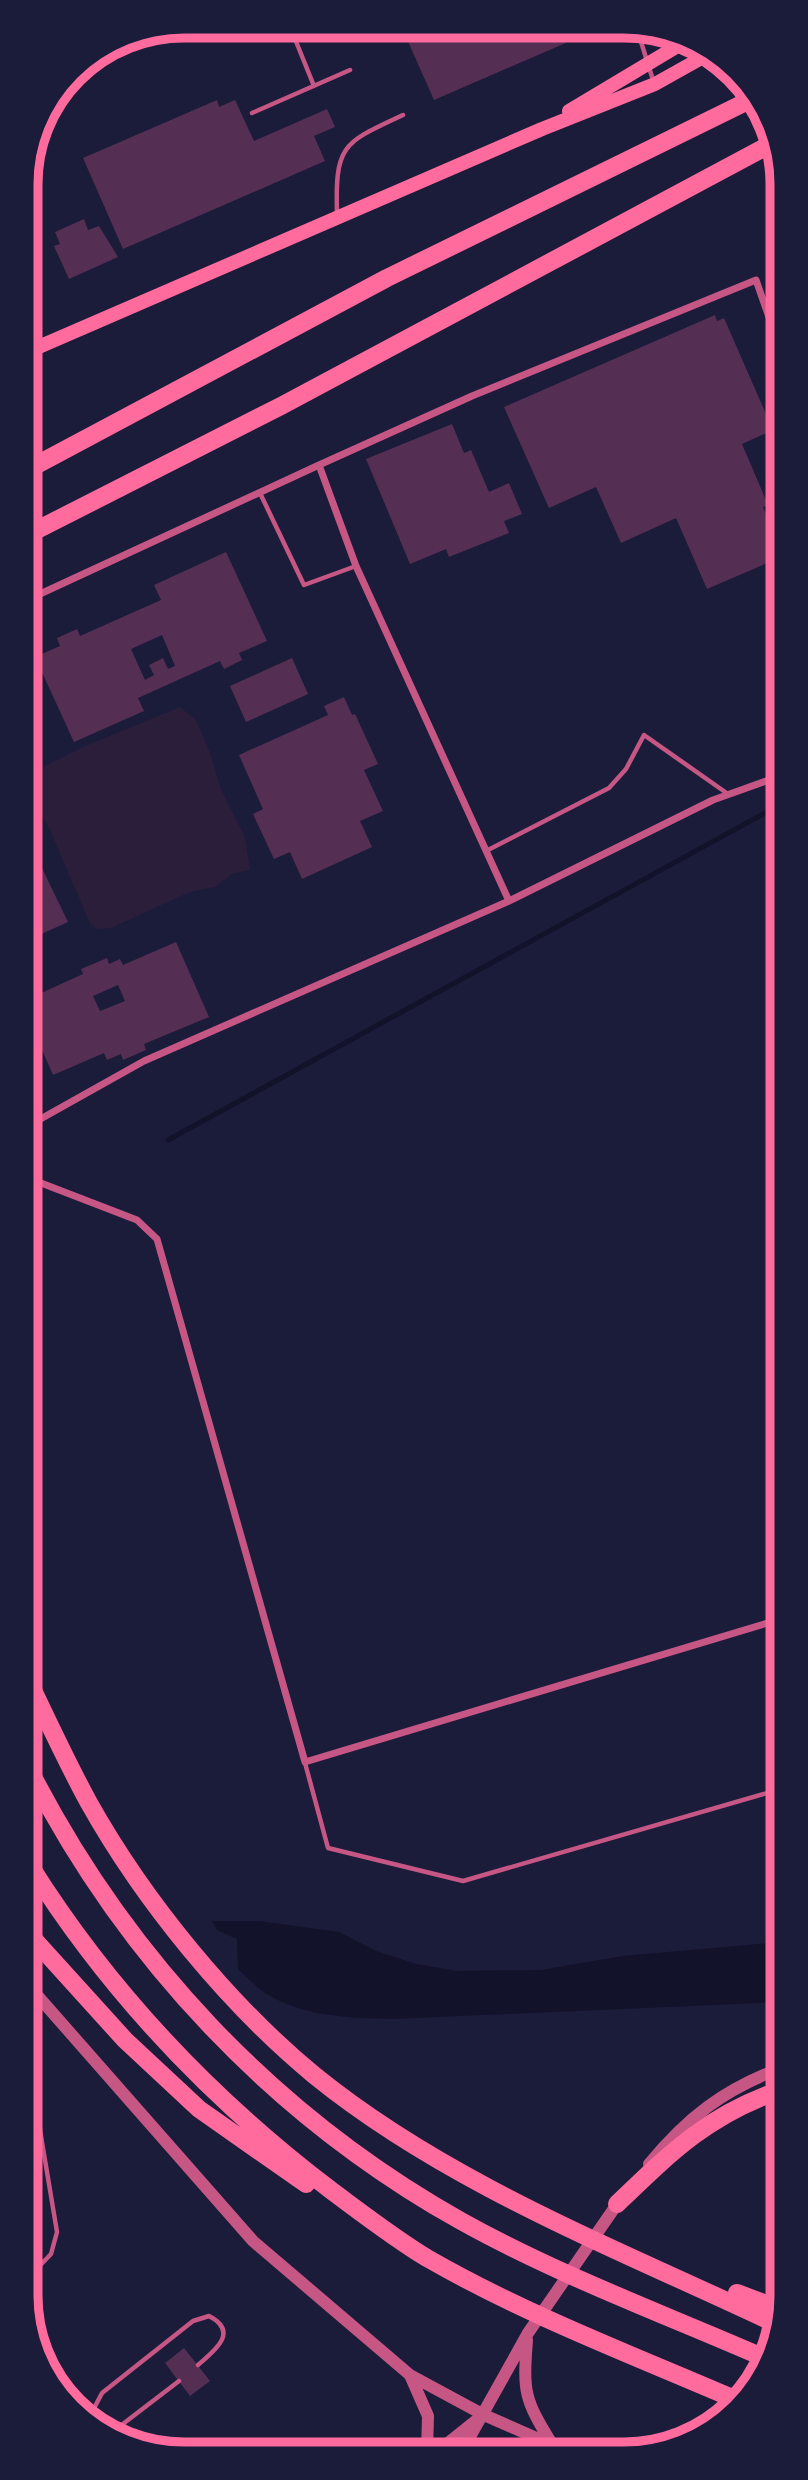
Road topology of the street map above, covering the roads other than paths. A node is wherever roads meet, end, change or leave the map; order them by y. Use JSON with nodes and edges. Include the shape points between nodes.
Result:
{"nodes":[{"id":1,"x":295,"y":38,"type":"edge"},
{"id":2,"x":640,"y":40,"type":"edge"},
{"id":3,"x":674,"y":48,"type":"edge"},
{"id":4,"x":699,"y":60,"type":"edge"},
{"id":5,"x":647,"y":62,"type":"junction"},
{"id":6,"x":350,"y":70,"type":"dead end"},
{"id":7,"x":655,"y":85,"type":"junction"},
{"id":8,"x":314,"y":86,"type":"junction"},
{"id":9,"x":739,"y":96,"type":"edge"},
{"id":10,"x":744,"y":103,"type":"edge"},
{"id":11,"x":252,"y":113,"type":"dead end"},
{"id":12,"x":403,"y":114,"type":"dead end"},
{"id":13,"x":542,"y":129,"type":"junction"},
{"id":14,"x":669,"y":137,"type":"junction"},
{"id":15,"x":765,"y":148,"type":"edge"},
{"id":16,"x":337,"y":218,"type":"junction"},
{"id":17,"x":770,"y":321,"type":"edge"},
{"id":18,"x":39,"y":347,"type":"edge"},
{"id":19,"x":39,"y":464,"type":"edge"},
{"id":20,"x":319,"y":465,"type":"junction"},
{"id":21,"x":260,"y":492,"type":"junction"},
{"id":22,"x":39,"y":530,"type":"edge"},
{"id":23,"x":356,"y":566,"type":"junction"},
{"id":24,"x":39,"y":595,"type":"edge"},
{"id":25,"x":770,"y":780,"type":"edge"},
{"id":26,"x":729,"y":794,"type":"junction"},
{"id":27,"x":486,"y":851,"type":"junction"},
{"id":28,"x":509,"y":901,"type":"junction"},
{"id":29,"x":39,"y":1120,"type":"edge"},
{"id":30,"x":39,"y":1182,"type":"edge"},
{"id":31,"x":769,"y":1622,"type":"edge"},
{"id":32,"x":38,"y":1699,"type":"edge"},
{"id":33,"x":305,"y":1762,"type":"junction"},
{"id":34,"x":38,"y":1785,"type":"edge"},
{"id":35,"x":769,"y":1792,"type":"edge"},
{"id":36,"x":38,"y":1879,"type":"edge"},
{"id":37,"x":38,"y":1944,"type":"edge"},
{"id":38,"x":38,"y":1996,"type":"edge"},
{"id":39,"x":769,"y":2073,"type":"edge"},
{"id":40,"x":769,"y":2094,"type":"edge"},
{"id":41,"x":38,"y":2113,"type":"edge"},
{"id":42,"x":38,"y":2127,"type":"edge"},
{"id":43,"x":42,"y":2134,"type":"junction"},
{"id":44,"x":509,"y":2197,"type":"junction"},
{"id":45,"x":617,"y":2204,"type":"junction"},
{"id":46,"x":426,"y":2257,"type":"junction"},
{"id":47,"x":38,"y":2268,"type":"edge"},
{"id":48,"x":769,"y":2304,"type":"edge"},
{"id":49,"x":767,"y":2320,"type":"edge"},
{"id":50,"x":528,"y":2333,"type":"junction"},
{"id":51,"x":756,"y":2354,"type":"edge"},
{"id":52,"x":198,"y":2365,"type":"dead end"},
{"id":53,"x":410,"y":2375,"type":"junction"},
{"id":54,"x":179,"y":2381,"type":"dead end"},
{"id":55,"x":728,"y":2397,"type":"edge"},
{"id":56,"x":94,"y":2409,"type":"edge"},
{"id":57,"x":484,"y":2415,"type":"junction"},
{"id":58,"x":120,"y":2426,"type":"edge"},
{"id":59,"x":427,"y":2442,"type":"edge"},
{"id":60,"x":450,"y":2442,"type":"edge"},
{"id":61,"x":468,"y":2442,"type":"edge"},
{"id":62,"x":547,"y":2442,"type":"edge"},
{"id":63,"x":551,"y":2442,"type":"edge"}],
"edges":[{"from":1,"to":8,"type":"lane"},
{"from":2,"to":5,"type":"lane"},
{"from":3,"to":5,"type":"main road"},
{"from":4,"to":7,"type":"main road"},
{"from":5,"to":7,"type":"lane"},
{"from":5,"to":13,"type":"main road"},
{"from":6,"to":8,"type":"lane"},
{"from":7,"to":13,"type":"main road"},
{"from":8,"to":11,"type":"lane"},
{"from":9,"to":14,"type":"highway"},
{"from":10,"to":14,"type":"highway"},
{"from":12,"to":16,"type":"lane","via":[[355,137],[337,166]]},
{"from":13,"to":16,"type":"main road"},
{"from":14,"to":19,"type":"highway","via":[[387,278]]},
{"from":15,"to":22,"type":"highway"},
{"from":16,"to":18,"type":"main road"},
{"from":17,"to":20,"type":"street","via":[[755,280]]},
{"from":20,"to":21,"type":"street"},
{"from":20,"to":23,"type":"street"},
{"from":21,"to":23,"type":"lane","via":[[304,585]]},
{"from":21,"to":24,"type":"street"},
{"from":23,"to":27,"type":"street"},
{"from":25,"to":26,"type":"street"},
{"from":26,"to":27,"type":"lane","via":[[645,735],[609,788]]},
{"from":26,"to":28,"type":"street"},
{"from":27,"to":28,"type":"street"},
{"from":28,"to":29,"type":"street","via":[[144,1061]]},
{"from":30,"to":33,"type":"street","via":[[137,1220],[157,1239]]},
{"from":31,"to":33,"type":"street"},
{"from":32,"to":44,"type":"highway","via":[[89,1804],[119,1850],[235,1999],[315,2076],[373,2118]]},
{"from":33,"to":35,"type":"lane","via":[[328,1848],[463,1881]]},
{"from":34,"to":51,"type":"highway","via":[[75,1851],[150,1959],[242,2060],[294,2108],[347,2148],[462,2221]]},
{"from":36,"to":46,"type":"highway","via":[[131,2004],[208,2086],[313,2177]]},
{"from":37,"to":46,"type":"highway","via":[[125,2040],[199,2109],[337,2204]]},
{"from":38,"to":53,"type":"street","via":[[253,2241]]},
{"from":39,"to":45,"type":"street","via":[[703,2108],[671,2137]]},
{"from":40,"to":45,"type":"highway","via":[[742,2103],[679,2144]]},
{"from":41,"to":43,"type":"lane"},
{"from":42,"to":43,"type":"lane"},
{"from":43,"to":47,"type":"lane","via":[[57,2232],[51,2254]]},
{"from":44,"to":48,"type":"highway"},
{"from":44,"to":49,"type":"highway"},
{"from":45,"to":50,"type":"street"},
{"from":46,"to":55,"type":"highway","via":[[486,2290]]},
{"from":50,"to":57,"type":"street"},
{"from":50,"to":63,"type":"street","via":[[524,2388],[529,2407]]},
{"from":52,"to":56,"type":"lane","via":[[222,2341],[224,2330],[209,2316],[193,2321],[102,2393]]},
{"from":53,"to":57,"type":"street"},
{"from":53,"to":59,"type":"street","via":[[428,2416]]},
{"from":54,"to":58,"type":"lane"},
{"from":57,"to":60,"type":"street"},
{"from":57,"to":61,"type":"street"},
{"from":57,"to":62,"type":"street"}]}
